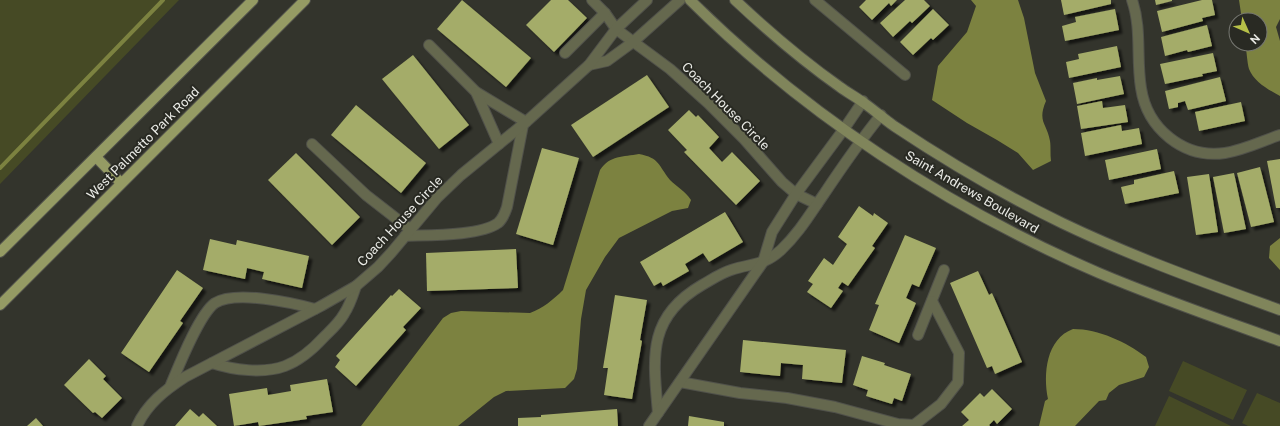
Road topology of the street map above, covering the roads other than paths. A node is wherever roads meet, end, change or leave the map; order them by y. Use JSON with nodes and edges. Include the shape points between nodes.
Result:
{"nodes":[{"id":1,"x":253,"y":0,"type":"edge"},
{"id":2,"x":305,"y":0,"type":"edge"},
{"id":3,"x":592,"y":0,"type":"edge"},
{"id":4,"x":647,"y":0,"type":"edge"},
{"id":5,"x":680,"y":0,"type":"edge"},
{"id":6,"x":690,"y":0,"type":"edge"},
{"id":7,"x":735,"y":0,"type":"edge"},
{"id":8,"x":815,"y":0,"type":"edge"},
{"id":9,"x":1132,"y":0,"type":"edge"},
{"id":10,"x":606,"y":13,"type":"junction"},
{"id":11,"x":616,"y":29,"type":"junction"},
{"id":12,"x":633,"y":42,"type":"junction"},
{"id":13,"x":429,"y":45,"type":"dead end"},
{"id":14,"x":565,"y":53,"type":"dead end"},
{"id":15,"x":589,"y":65,"type":"junction"},
{"id":16,"x":905,"y":75,"type":"dead end"},
{"id":17,"x":476,"y":92,"type":"junction"},
{"id":18,"x":863,"y":102,"type":"junction"},
{"id":19,"x":880,"y":115,"type":"junction"},
{"id":20,"x":525,"y":123,"type":"junction"},
{"id":21,"x":844,"y":129,"type":"junction"},
{"id":22,"x":1280,"y":135,"type":"edge"},
{"id":23,"x":860,"y":140,"type":"junction"},
{"id":24,"x":312,"y":144,"type":"dead end"},
{"id":25,"x":498,"y":144,"type":"junction"},
{"id":26,"x":96,"y":157,"type":"junction"},
{"id":27,"x":121,"y":183,"type":"junction"},
{"id":28,"x":796,"y":194,"type":"junction"},
{"id":29,"x":817,"y":204,"type":"junction"},
{"id":30,"x":408,"y":233,"type":"junction"},
{"id":31,"x":0,"y":252,"type":"edge"},
{"id":32,"x":763,"y":262,"type":"junction"},
{"id":33,"x":944,"y":270,"type":"dead end"},
{"id":34,"x":356,"y":286,"type":"junction"},
{"id":35,"x":932,"y":301,"type":"junction"},
{"id":36,"x":0,"y":305,"type":"edge"},
{"id":37,"x":315,"y":309,"type":"junction"},
{"id":38,"x":1280,"y":310,"type":"edge"},
{"id":39,"x":918,"y":335,"type":"dead end"},
{"id":40,"x":1280,"y":341,"type":"edge"},
{"id":41,"x":212,"y":363,"type":"junction"},
{"id":42,"x":680,"y":382,"type":"junction"},
{"id":43,"x":170,"y":387,"type":"junction"},
{"id":44,"x":658,"y":412,"type":"junction"},
{"id":45,"x":137,"y":426,"type":"edge"},
{"id":46,"x":649,"y":426,"type":"edge"}],
"edges":[{"from":1,"to":26,"type":"main road","name":"West Palmetto Park Road"},
{"from":2,"to":27,"type":"main road","name":"West Palmetto Park Road"},
{"from":3,"to":10,"type":"street"},
{"from":4,"to":11,"type":"street","name":"Coach House Circle"},
{"from":5,"to":12,"type":"street","name":"Coach House Circle"},
{"from":6,"to":21,"type":"street","name":"Saint Andrews Boulevard","via":[[767,70]]},
{"from":7,"to":18,"type":"street","name":"Saint Andrews Boulevard","via":[[840,88]]},
{"from":8,"to":16,"type":"street"},
{"from":9,"to":22,"type":"street","via":[[1139,37],[1140,87],[1143,100],[1153,122],[1166,136],[1186,148],[1214,154],[1232,152]]},
{"from":10,"to":11,"type":"street"},
{"from":10,"to":14,"type":"street"},
{"from":11,"to":12,"type":"street","name":"Coach House Circle"},
{"from":11,"to":15,"type":"street","name":"Coach House Circle"},
{"from":12,"to":15,"type":"street","name":"Coach House Circle","via":[[607,61]]},
{"from":12,"to":28,"type":"street","name":"Coach House Circle","via":[[670,69],[708,103]]},
{"from":13,"to":17,"type":"street"},
{"from":15,"to":20,"type":"street","name":"Coach House Circle"},
{"from":17,"to":20,"type":"street"},
{"from":17,"to":25,"type":"street"},
{"from":18,"to":19,"type":"street","name":"Saint Andrews Boulevard"},
{"from":18,"to":21,"type":"street"},
{"from":19,"to":23,"type":"street"},
{"from":19,"to":38,"type":"street","name":"Saint Andrews Boulevard","via":[[948,160],[1062,223],[1181,274]]},
{"from":20,"to":25,"type":"street","name":"Coach House Circle"},
{"from":20,"to":30,"type":"street","via":[[507,207],[498,223],[475,232]]},
{"from":21,"to":23,"type":"street","name":"Saint Andrews Boulevard"},
{"from":21,"to":28,"type":"street"},
{"from":23,"to":29,"type":"street"},
{"from":23,"to":40,"type":"street","name":"Saint Andrews Boulevard","via":[[932,187],[1040,246],[1098,273]]},
{"from":24,"to":30,"type":"street"},
{"from":25,"to":30,"type":"street","name":"Coach House Circle","via":[[437,198]]},
{"from":26,"to":27,"type":"main road"},
{"from":26,"to":31,"type":"main road","name":"West Palmetto Park Road"},
{"from":27,"to":36,"type":"main road","name":"West Palmetto Park Road"},
{"from":28,"to":29,"type":"street","name":"Coach House Circle"},
{"from":28,"to":32,"type":"street","via":[[772,232]]},
{"from":29,"to":32,"type":"street","via":[[796,235],[780,251]]},
{"from":30,"to":34,"type":"street","name":"Coach House Circle","via":[[378,268]]},
{"from":32,"to":42,"type":"street"},
{"from":32,"to":44,"type":"street","via":[[730,270],[693,290],[675,306],[660,327],[654,368]]},
{"from":33,"to":35,"type":"street"},
{"from":34,"to":37,"type":"street","name":"Coach House Circle"},
{"from":34,"to":41,"type":"street","via":[[344,316],[300,358],[285,366],[263,370],[231,368]]},
{"from":35,"to":39,"type":"street"},
{"from":35,"to":42,"type":"street","via":[[958,354],[958,382],[941,404],[914,425],[898,424],[835,407],[787,398],[740,393]]},
{"from":37,"to":41,"type":"street","name":"Coach House Circle"},
{"from":37,"to":43,"type":"street","via":[[279,300],[250,298],[217,302],[196,329]]},
{"from":41,"to":43,"type":"street","name":"Coach House Circle"},
{"from":42,"to":44,"type":"street"},
{"from":43,"to":45,"type":"street","name":"Coach House Circle","via":[[144,413]]},
{"from":44,"to":46,"type":"street"}]}
